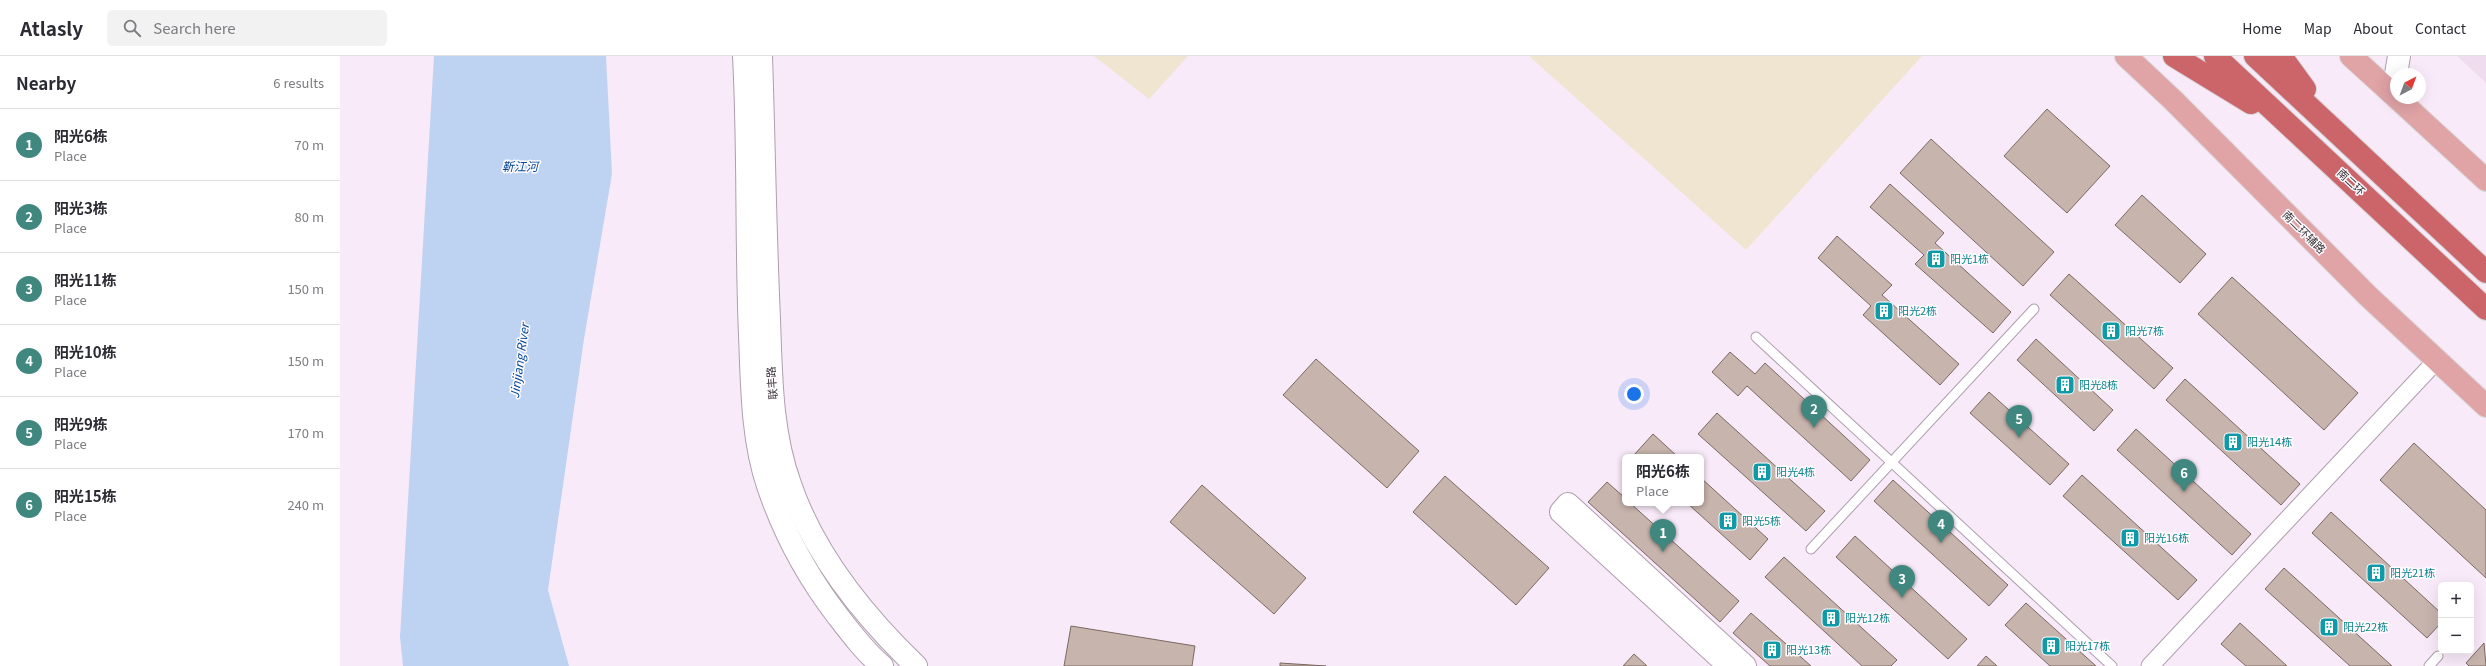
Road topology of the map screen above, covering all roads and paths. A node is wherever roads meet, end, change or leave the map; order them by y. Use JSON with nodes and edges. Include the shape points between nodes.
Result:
{"nodes":[{"id":1,"x":744,"y":56,"type":"edge"},
{"id":2,"x":761,"y":56,"type":"edge"},
{"id":3,"x":2126,"y":56,"type":"edge"},
{"id":4,"x":2174,"y":56,"type":"edge"},
{"id":5,"x":2214,"y":56,"type":"edge"},
{"id":6,"x":2255,"y":56,"type":"edge"},
{"id":7,"x":2281,"y":56,"type":"edge"},
{"id":8,"x":2351,"y":56,"type":"edge"},
{"id":9,"x":2399,"y":56,"type":"edge"},
{"id":10,"x":2397,"y":68,"type":"edge"},
{"id":11,"x":2390,"y":90,"type":"edge"},
{"id":12,"x":2405,"y":104,"type":"edge"},
{"id":13,"x":2292,"y":127,"type":"junction"},
{"id":14,"x":2335,"y":131,"type":"junction"},
{"id":15,"x":2486,"y":180,"type":"edge"},
{"id":16,"x":2486,"y":272,"type":"edge"},
{"id":17,"x":2034,"y":309,"type":"dead end"},
{"id":18,"x":2486,"y":309,"type":"edge"},
{"id":19,"x":1756,"y":337,"type":"dead end"},
{"id":20,"x":2437,"y":360,"type":"junction"},
{"id":21,"x":2486,"y":406,"type":"edge"},
{"id":22,"x":1891,"y":462,"type":"junction"},
{"id":23,"x":1811,"y":549,"type":"dead end"},
{"id":24,"x":2438,"y":656,"type":"dead end"},
{"id":25,"x":882,"y":666,"type":"edge"},
{"id":26,"x":916,"y":666,"type":"edge"},
{"id":27,"x":1729,"y":666,"type":"edge"},
{"id":28,"x":1745,"y":666,"type":"edge"},
{"id":29,"x":2112,"y":666,"type":"edge"},
{"id":30,"x":2150,"y":666,"type":"edge"},
{"id":31,"x":2429,"y":666,"type":"edge"}],
"edges":[{"from":1,"to":25,"type":"main road","name":"联丰路","via":[[751,378],[757,432],[766,478],[788,536],[816,587],[846,627]]},
{"from":2,"to":26,"type":"main road","name":"联丰路","via":[[771,370],[774,410],[789,484],[803,519],[832,568],[863,610]]},
{"from":3,"to":20,"type":"main road","name":"南二环辅路","via":[[2174,100],[2368,296]]},
{"from":4,"to":13,"type":"highway"},
{"from":5,"to":13,"type":"highway","name":"南二环"},
{"from":6,"to":14,"type":"highway"},
{"from":7,"to":14,"type":"highway"},
{"from":8,"to":11,"type":"main road"},
{"from":9,"to":10,"type":"main road"},
{"from":12,"to":15,"type":"main road"},
{"from":13,"to":18,"type":"highway","name":"南二环"},
{"from":14,"to":16,"type":"highway"},
{"from":17,"to":22,"type":"lane"},
{"from":19,"to":22,"type":"lane"},
{"from":20,"to":21,"type":"main road","name":"南二环辅路"},
{"from":20,"to":30,"type":"street"},
{"from":22,"to":23,"type":"lane"},
{"from":22,"to":29,"type":"lane"},
{"from":24,"to":31,"type":"lane"},
{"from":27,"to":28,"type":"main road","via":[[1561,512],[1568,504]]}]}
